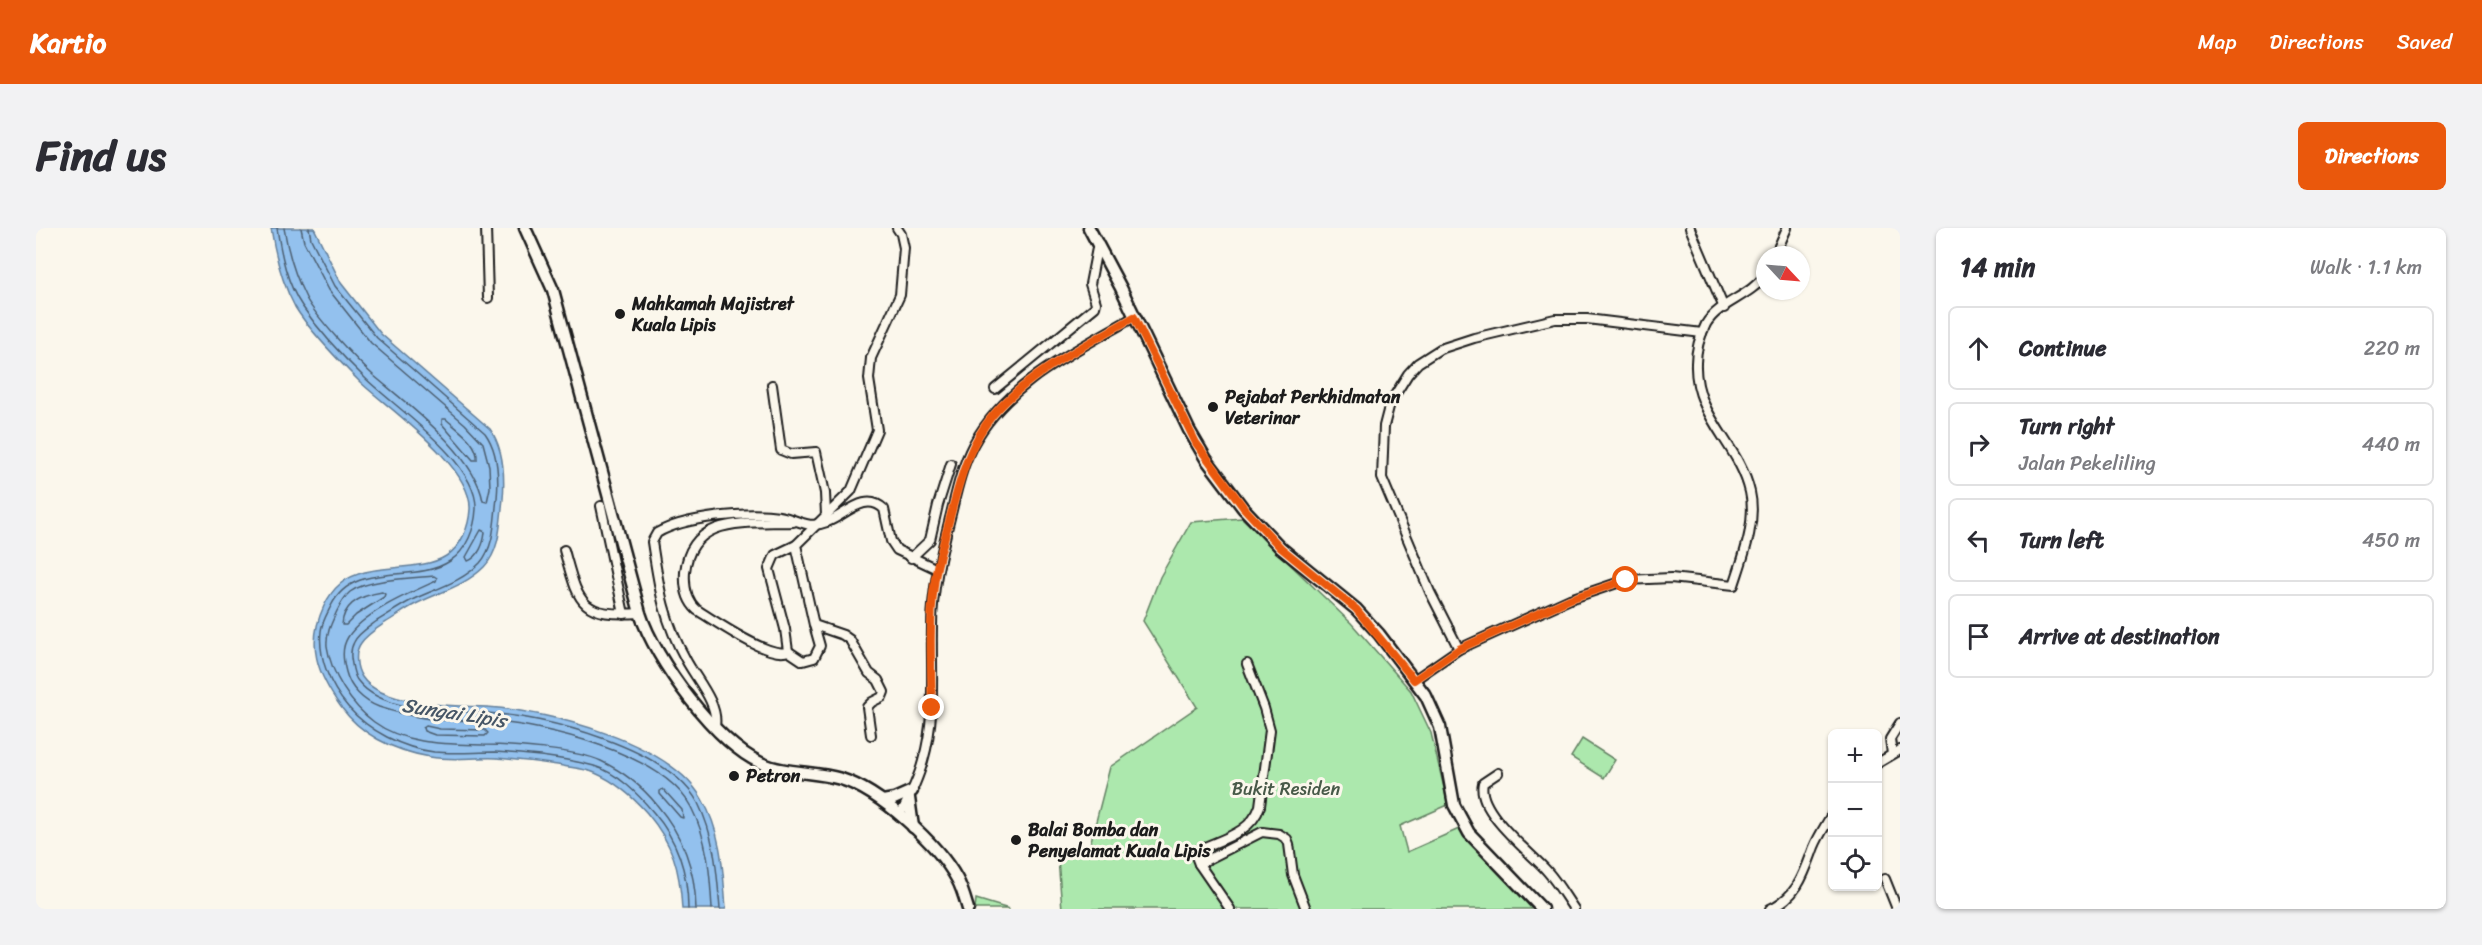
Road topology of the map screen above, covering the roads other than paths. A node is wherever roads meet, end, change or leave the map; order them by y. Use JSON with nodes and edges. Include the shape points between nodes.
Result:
{"nodes":[{"id":1,"x":486,"y":228,"type":"edge"},
{"id":2,"x":525,"y":228,"type":"edge"},
{"id":3,"x":897,"y":228,"type":"edge"},
{"id":4,"x":1089,"y":228,"type":"edge"},
{"id":5,"x":1690,"y":228,"type":"edge"},
{"id":6,"x":1787,"y":228,"type":"edge"},
{"id":7,"x":1098,"y":243,"type":"junction"},
{"id":8,"x":1779,"y":246,"type":"edge"},
{"id":9,"x":1756,"y":285,"type":"edge"},
{"id":10,"x":488,"y":298,"type":"dead end"},
{"id":11,"x":1724,"y":308,"type":"junction"},
{"id":12,"x":1134,"y":317,"type":"junction"},
{"id":13,"x":1702,"y":333,"type":"junction"},
{"id":14,"x":772,"y":385,"type":"dead end"},
{"id":15,"x":994,"y":389,"type":"dead end"},
{"id":16,"x":951,"y":464,"type":"dead end"},
{"id":17,"x":601,"y":506,"type":"dead end"},
{"id":18,"x":826,"y":515,"type":"junction"},
{"id":19,"x":797,"y":522,"type":"junction"},
{"id":20,"x":815,"y":526,"type":"junction"},
{"id":21,"x":796,"y":545,"type":"junction"},
{"id":22,"x":564,"y":550,"type":"dead end"},
{"id":23,"x":911,"y":558,"type":"junction"},
{"id":24,"x":937,"y":569,"type":"junction"},
{"id":25,"x":640,"y":613,"type":"junction"},
{"id":26,"x":624,"y":614,"type":"junction"},
{"id":27,"x":814,"y":625,"type":"junction"},
{"id":28,"x":1459,"y":649,"type":"junction"},
{"id":29,"x":788,"y":651,"type":"junction"},
{"id":30,"x":1247,"y":664,"type":"dead end"},
{"id":31,"x":1414,"y":680,"type":"junction"},
{"id":32,"x":1900,"y":723,"type":"edge"},
{"id":33,"x":715,"y":726,"type":"junction"},
{"id":34,"x":872,"y":735,"type":"dead end"},
{"id":35,"x":1896,"y":752,"type":"edge"},
{"id":36,"x":1882,"y":761,"type":"edge"},
{"id":37,"x":1498,"y":773,"type":"dead end"},
{"id":38,"x":910,"y":794,"type":"junction"},
{"id":39,"x":883,"y":801,"type":"junction"},
{"id":40,"x":900,"y":815,"type":"junction"},
{"id":41,"x":1828,"y":822,"type":"edge"},
{"id":42,"x":913,"y":827,"type":"junction"},
{"id":43,"x":1199,"y":864,"type":"junction"},
{"id":44,"x":1885,"y":879,"type":"dead end"},
{"id":45,"x":968,"y":909,"type":"edge"},
{"id":46,"x":1230,"y":909,"type":"edge"},
{"id":47,"x":1306,"y":909,"type":"edge"},
{"id":48,"x":1542,"y":909,"type":"edge"},
{"id":49,"x":1574,"y":909,"type":"edge"},
{"id":50,"x":1770,"y":909,"type":"edge"},
{"id":51,"x":1897,"y":909,"type":"edge"}],
"edges":[{"from":1,"to":10,"type":"street"},
{"from":2,"to":25,"type":"main road","via":[[553,290]]},
{"from":3,"to":18,"type":"street","via":[[904,248],[900,295],[871,358],[869,379],[877,430],[850,491]]},
{"from":4,"to":7,"type":"main road"},
{"from":5,"to":11,"type":"street"},
{"from":6,"to":8,"type":"street"},
{"from":7,"to":12,"type":"main road"},
{"from":7,"to":15,"type":"street","via":[[1090,284],[1095,307]]},
{"from":9,"to":11,"type":"street"},
{"from":11,"to":13,"type":"street","via":[[1711,317]]},
{"from":12,"to":24,"type":"street","via":[[1050,366],[992,416],[965,465]]},
{"from":12,"to":31,"type":"main road","via":[[1196,443],[1244,508],[1281,548],[1356,609]]},
{"from":13,"to":28,"type":"street","via":[[1696,357],[1699,395],[1750,493],[1748,534],[1734,585],[1671,578],[1626,580],[1570,599]]},
{"from":13,"to":28,"type":"street","via":[[1587,319],[1555,319],[1440,349],[1418,363],[1402,381],[1384,426],[1382,478]]},
{"from":14,"to":18,"type":"street","via":[[781,450],[791,454],[816,452]]},
{"from":16,"to":23,"type":"street","via":[[930,540]]},
{"from":17,"to":26,"type":"street"},
{"from":18,"to":20,"type":"street"},
{"from":19,"to":20,"type":"street"},
{"from":19,"to":29,"type":"street","via":[[733,525],[713,530],[694,542],[685,578],[687,597],[697,610],[765,650],[779,654]]},
{"from":19,"to":33,"type":"street","via":[[779,516],[754,515],[691,520],[663,529],[654,538],[664,613],[715,711]]},
{"from":20,"to":21,"type":"street"},
{"from":20,"to":23,"type":"street","via":[[862,503],[877,504],[884,509],[891,542]]},
{"from":21,"to":27,"type":"street"},
{"from":21,"to":29,"type":"street","via":[[775,555],[770,565]]},
{"from":22,"to":26,"type":"street","via":[[580,599],[597,611]]},
{"from":23,"to":24,"type":"street"},
{"from":24,"to":38,"type":"street","via":[[931,722],[923,762]]},
{"from":25,"to":26,"type":"street"},
{"from":25,"to":33,"type":"main road","via":[[661,659]]},
{"from":27,"to":29,"type":"street","via":[[820,646],[814,658],[803,661]]},
{"from":27,"to":34,"type":"street","via":[[850,640],[868,673],[878,680],[884,695],[869,704],[866,712]]},
{"from":28,"to":31,"type":"street"},
{"from":30,"to":43,"type":"street","via":[[1270,730],[1260,806],[1249,824],[1196,852]]},
{"from":31,"to":48,"type":"main road","via":[[1437,718],[1451,794],[1462,822]]},
{"from":32,"to":35,"type":"street","via":[[1890,739]]},
{"from":33,"to":39,"type":"main road","via":[[761,763],[844,780]]},
{"from":35,"to":36,"type":"street"},
{"from":37,"to":49,"type":"street","via":[[1484,783],[1487,803],[1497,819],[1548,872]]},
{"from":38,"to":39,"type":"main road"},
{"from":38,"to":40,"type":"street"},
{"from":38,"to":42,"type":"main road"},
{"from":39,"to":40,"type":"main road"},
{"from":40,"to":42,"type":"main road"},
{"from":41,"to":50,"type":"street","via":[[1799,885]]},
{"from":42,"to":45,"type":"main road","via":[[957,879]]},
{"from":43,"to":46,"type":"street"},
{"from":43,"to":47,"type":"street","via":[[1262,832],[1279,834],[1289,844],[1293,876]]},
{"from":44,"to":51,"type":"street"}]}
